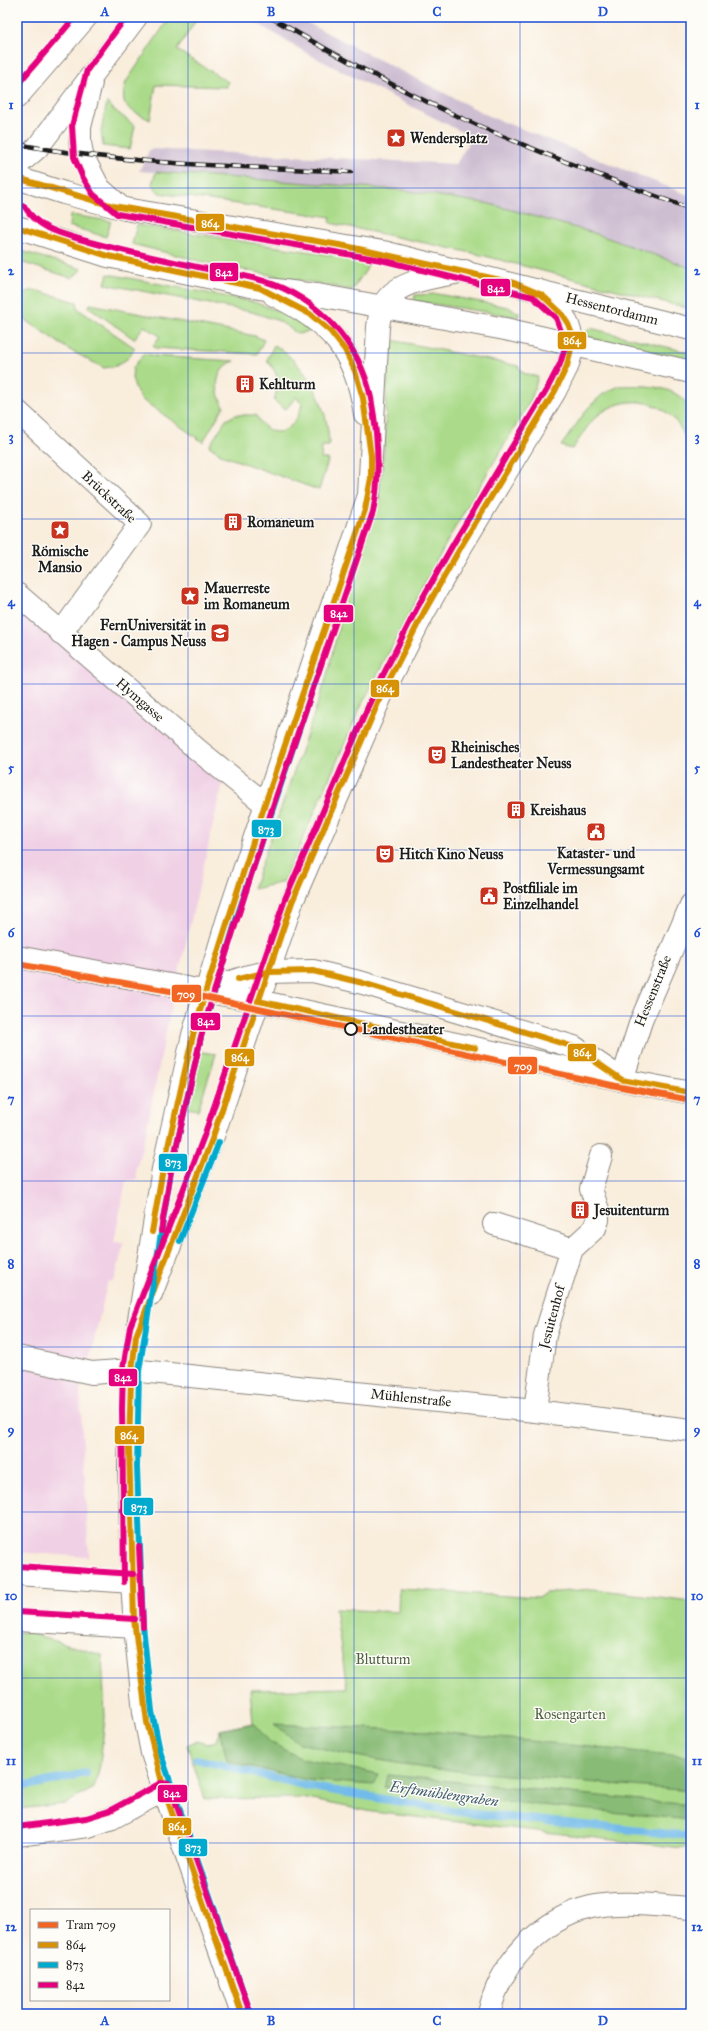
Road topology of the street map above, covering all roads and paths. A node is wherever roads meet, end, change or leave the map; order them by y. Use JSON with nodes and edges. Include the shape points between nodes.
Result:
{"nodes":[{"id":1,"x":86,"y":17,"type":"edge"},
{"id":2,"x":136,"y":17,"type":"edge"},
{"id":3,"x":94,"y":73,"type":"junction"},
{"id":4,"x":17,"y":97,"type":"edge"},
{"id":5,"x":17,"y":165,"type":"edge"},
{"id":6,"x":17,"y":178,"type":"edge"},
{"id":7,"x":122,"y":208,"type":"junction"},
{"id":8,"x":17,"y":210,"type":"edge"},
{"id":9,"x":17,"y":227,"type":"edge"},
{"id":10,"x":40,"y":235,"type":"junction"},
{"id":11,"x":465,"y":271,"type":"junction"},
{"id":12,"x":260,"y":288,"type":"junction"},
{"id":13,"x":537,"y":290,"type":"junction"},
{"id":14,"x":382,"y":306,"type":"junction"},
{"id":15,"x":691,"y":329,"type":"edge"},
{"id":16,"x":574,"y":344,"type":"junction"},
{"id":17,"x":691,"y":372,"type":"edge"},
{"id":18,"x":17,"y":411,"type":"edge"},
{"id":19,"x":371,"y":456,"type":"junction"},
{"id":20,"x":17,"y":594,"type":"edge"},
{"id":21,"x":62,"y":633,"type":"junction"},
{"id":22,"x":266,"y":804,"type":"junction"},
{"id":23,"x":691,"y":905,"type":"edge"},
{"id":24,"x":18,"y":961,"type":"edge"},
{"id":25,"x":268,"y":972,"type":"junction"},
{"id":26,"x":206,"y":990,"type":"junction"},
{"id":27,"x":258,"y":1001,"type":"junction"},
{"id":28,"x":622,"y":1080,"type":"junction"},
{"id":29,"x":691,"y":1093,"type":"edge"},
{"id":30,"x":601,"y":1156,"type":"dead end"},
{"id":31,"x":494,"y":1224,"type":"dead end"},
{"id":32,"x":572,"y":1249,"type":"junction"},
{"id":33,"x":137,"y":1330,"type":"junction"},
{"id":34,"x":17,"y":1357,"type":"edge"},
{"id":35,"x":131,"y":1370,"type":"junction"},
{"id":36,"x":535,"y":1411,"type":"junction"},
{"id":37,"x":691,"y":1430,"type":"edge"},
{"id":38,"x":17,"y":1574,"type":"edge"},
{"id":39,"x":132,"y":1582,"type":"junction"},
{"id":40,"x":17,"y":1620,"type":"edge"},
{"id":41,"x":135,"y":1626,"type":"junction"},
{"id":42,"x":164,"y":1790,"type":"junction"},
{"id":43,"x":17,"y":1835,"type":"edge"},
{"id":44,"x":691,"y":1908,"type":"edge"},
{"id":45,"x":242,"y":2014,"type":"edge"},
{"id":46,"x":489,"y":2014,"type":"edge"}],
"edges":[{"from":1,"to":4,"type":"main road"},
{"from":2,"to":3,"type":"main road"},
{"from":3,"to":5,"type":"main road","via":[[36,148]]},
{"from":3,"to":7,"type":"main road","via":[[80,127],[82,155],[99,188]]},
{"from":6,"to":7,"type":"main road","name":"Hessentordamm"},
{"from":7,"to":11,"type":"main road","name":"Hessentordamm","via":[[324,241]]},
{"from":8,"to":10,"type":"main road"},
{"from":9,"to":10,"type":"main road"},
{"from":10,"to":12,"type":"main road","via":[[108,256]]},
{"from":11,"to":13,"type":"main road","name":"Hessentordamm"},
{"from":11,"to":14,"type":"main road","via":[[407,284],[393,292]]},
{"from":12,"to":14,"type":"main road"},
{"from":12,"to":19,"type":"main road","via":[[310,314],[330,331],[345,350],[363,398]]},
{"from":13,"to":15,"type":"main road","name":"Hessentordamm"},
{"from":13,"to":16,"type":"main road","via":[[562,313]]},
{"from":14,"to":16,"type":"main road","via":[[505,328]]},
{"from":14,"to":19,"type":"main road","via":[[378,327]]},
{"from":16,"to":17,"type":"main road"},
{"from":16,"to":25,"type":"main road","via":[[567,367],[555,391],[424,612],[381,696],[292,902]]},
{"from":18,"to":21,"type":"main road","name":"Brückstraße","via":[[140,524]]},
{"from":19,"to":22,"type":"main road","via":[[370,484],[365,510]]},
{"from":20,"to":21,"type":"main road","name":"Hymgasse"},
{"from":21,"to":22,"type":"main road","name":"Hymgasse","via":[[199,751]]},
{"from":22,"to":26,"type":"main road"},
{"from":23,"to":28,"type":"main road","name":"Hessenstraße","via":[[641,1021]]},
{"from":24,"to":26,"type":"main road"},
{"from":25,"to":26,"type":"main road","via":[[229,981]]},
{"from":25,"to":27,"type":"main road"},
{"from":25,"to":28,"type":"main road","via":[[313,971],[363,983],[574,1047]]},
{"from":26,"to":27,"type":"main road"},
{"from":26,"to":33,"type":"main road","via":[[193,1035],[163,1169]]},
{"from":27,"to":28,"type":"main road"},
{"from":27,"to":33,"type":"main road","via":[[212,1139]]},
{"from":28,"to":29,"type":"main road"},
{"from":30,"to":32,"type":"main road","name":"Jesuitenhof","via":[[591,1189],[598,1210],[598,1220],[594,1228]]},
{"from":31,"to":32,"type":"main road"},
{"from":32,"to":36,"type":"main road","name":"Jesuitenhof","via":[[545,1335]]},
{"from":33,"to":35,"type":"main road"},
{"from":34,"to":35,"type":"main road","name":"Mühlenstraße","via":[[92,1373]]},
{"from":35,"to":36,"type":"main road","name":"Mühlenstraße"},
{"from":35,"to":39,"type":"main road","via":[[129,1467]]},
{"from":36,"to":37,"type":"main road","name":"Mühlenstraße"},
{"from":38,"to":39,"type":"main road"},
{"from":39,"to":41,"type":"main road"},
{"from":40,"to":41,"type":"main road"},
{"from":41,"to":42,"type":"main road","via":[[144,1712],[152,1753]]},
{"from":42,"to":43,"type":"main road","via":[[112,1818],[88,1826]]},
{"from":42,"to":45,"type":"main road"},
{"from":44,"to":46,"type":"main road","via":[[626,1905],[591,1907],[559,1920],[531,1940],[515,1956],[491,2002]]}]}
